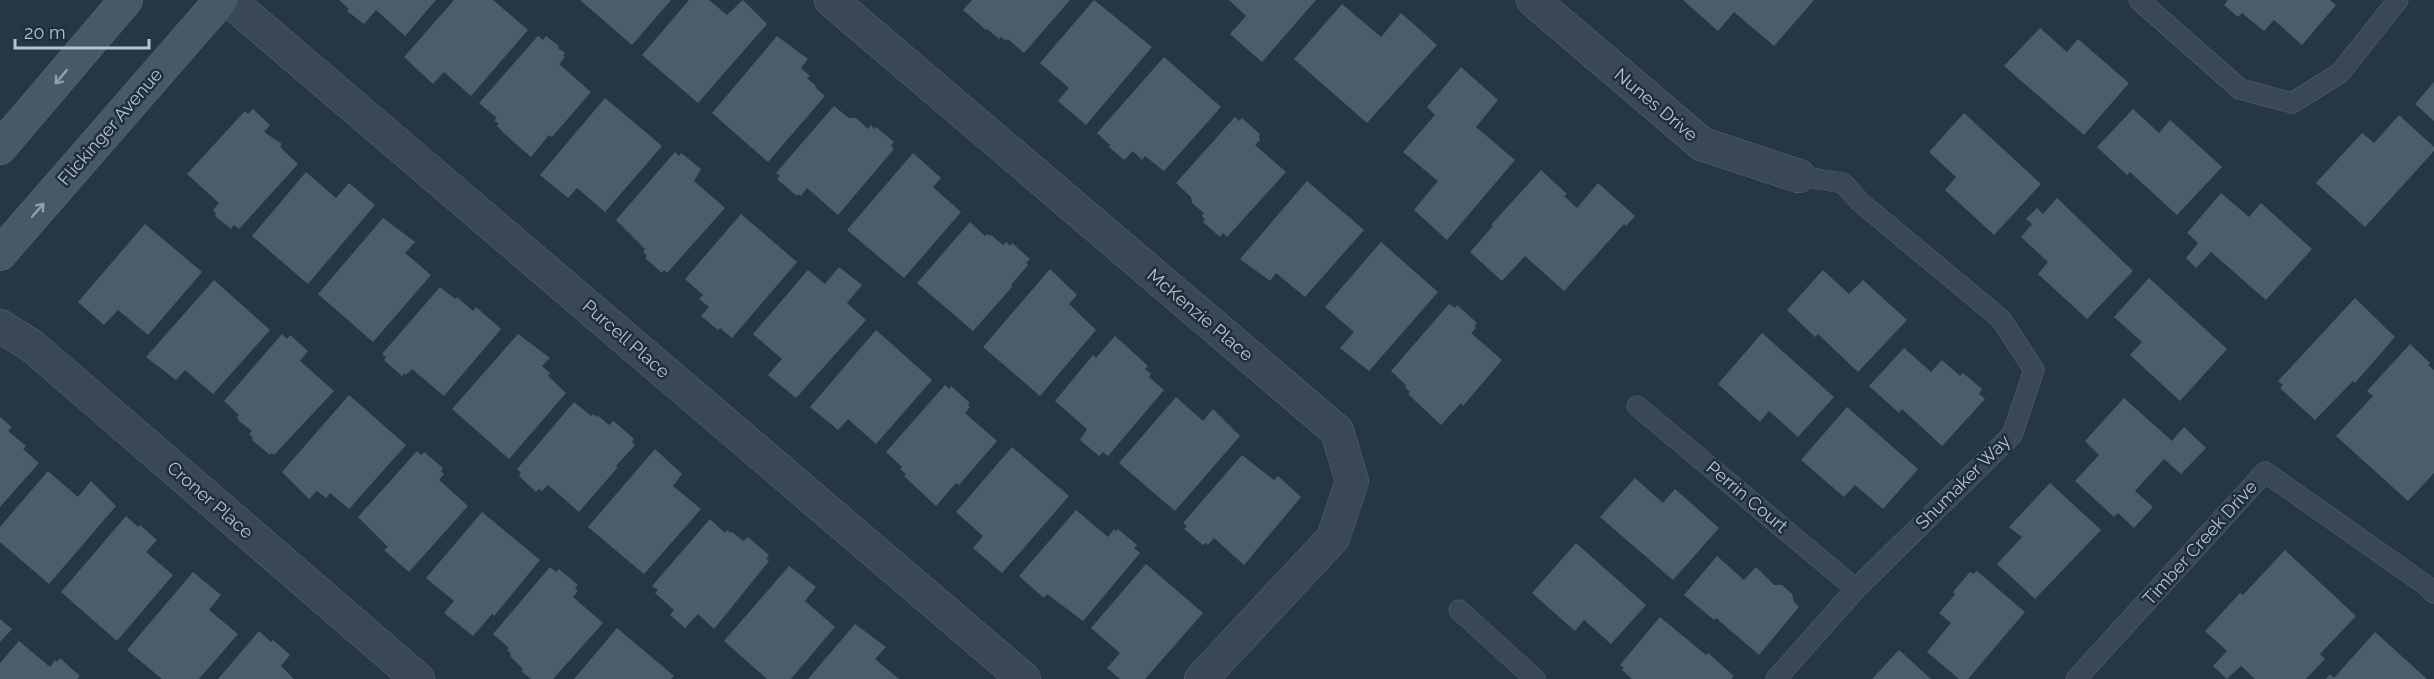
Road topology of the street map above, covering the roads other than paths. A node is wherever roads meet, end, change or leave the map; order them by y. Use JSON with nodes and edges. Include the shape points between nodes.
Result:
{"nodes":[{"id":1,"x":126,"y":0,"type":"edge"},
{"id":2,"x":221,"y":0,"type":"edge"},
{"id":3,"x":229,"y":0,"type":"edge"},
{"id":4,"x":831,"y":0,"type":"edge"},
{"id":5,"x":1533,"y":0,"type":"edge"},
{"id":6,"x":2139,"y":0,"type":"edge"},
{"id":7,"x":2398,"y":0,"type":"edge"},
{"id":8,"x":0,"y":148,"type":"edge"},
{"id":9,"x":1799,"y":176,"type":"joint"},
{"id":10,"x":0,"y":254,"type":"edge"},
{"id":11,"x":0,"y":326,"type":"edge"},
{"id":12,"x":1638,"y":406,"type":"dead end"},
{"id":13,"x":2432,"y":585,"type":"edge"},
{"id":14,"x":1856,"y":589,"type":"junction"},
{"id":15,"x":1459,"y":610,"type":"dead end"},
{"id":16,"x":418,"y":679,"type":"edge"},
{"id":17,"x":1024,"y":679,"type":"edge"},
{"id":18,"x":1201,"y":679,"type":"edge"},
{"id":19,"x":1535,"y":679,"type":"edge"},
{"id":20,"x":1776,"y":679,"type":"edge"},
{"id":21,"x":2076,"y":679,"type":"edge"}],
"edges":[{"from":1,"to":8,"type":"main road","one_way":true},
{"from":10,"to":2,"type":"main road","name":"Flickinger Avenue","one_way":true},
{"from":3,"to":17,"type":"street","name":"Purcell Place"},
{"from":4,"to":18,"type":"street","name":"McKenzie Place","via":[[1337,431],[1352,482],[1333,538]]},
{"from":5,"to":9,"type":"street","name":"Nunes Drive","via":[[1701,144]]},
{"from":6,"to":7,"type":"lane","via":[[2240,89],[2292,103],[2340,73]]},
{"from":9,"to":14,"type":"lane","name":"Shumaker Way","via":[[1843,183],[1860,202],[2001,319],[2034,370],[2012,435]]},
{"from":11,"to":16,"type":"street","name":"Croner Place","via":[[32,346]]},
{"from":12,"to":14,"type":"lane","name":"Perrin Court"},
{"from":13,"to":21,"type":"lane","name":"Timber Creek Drive","via":[[2265,472]]},
{"from":14,"to":20,"type":"lane","name":"Shumaker Way"},
{"from":15,"to":19,"type":"lane"}]}
